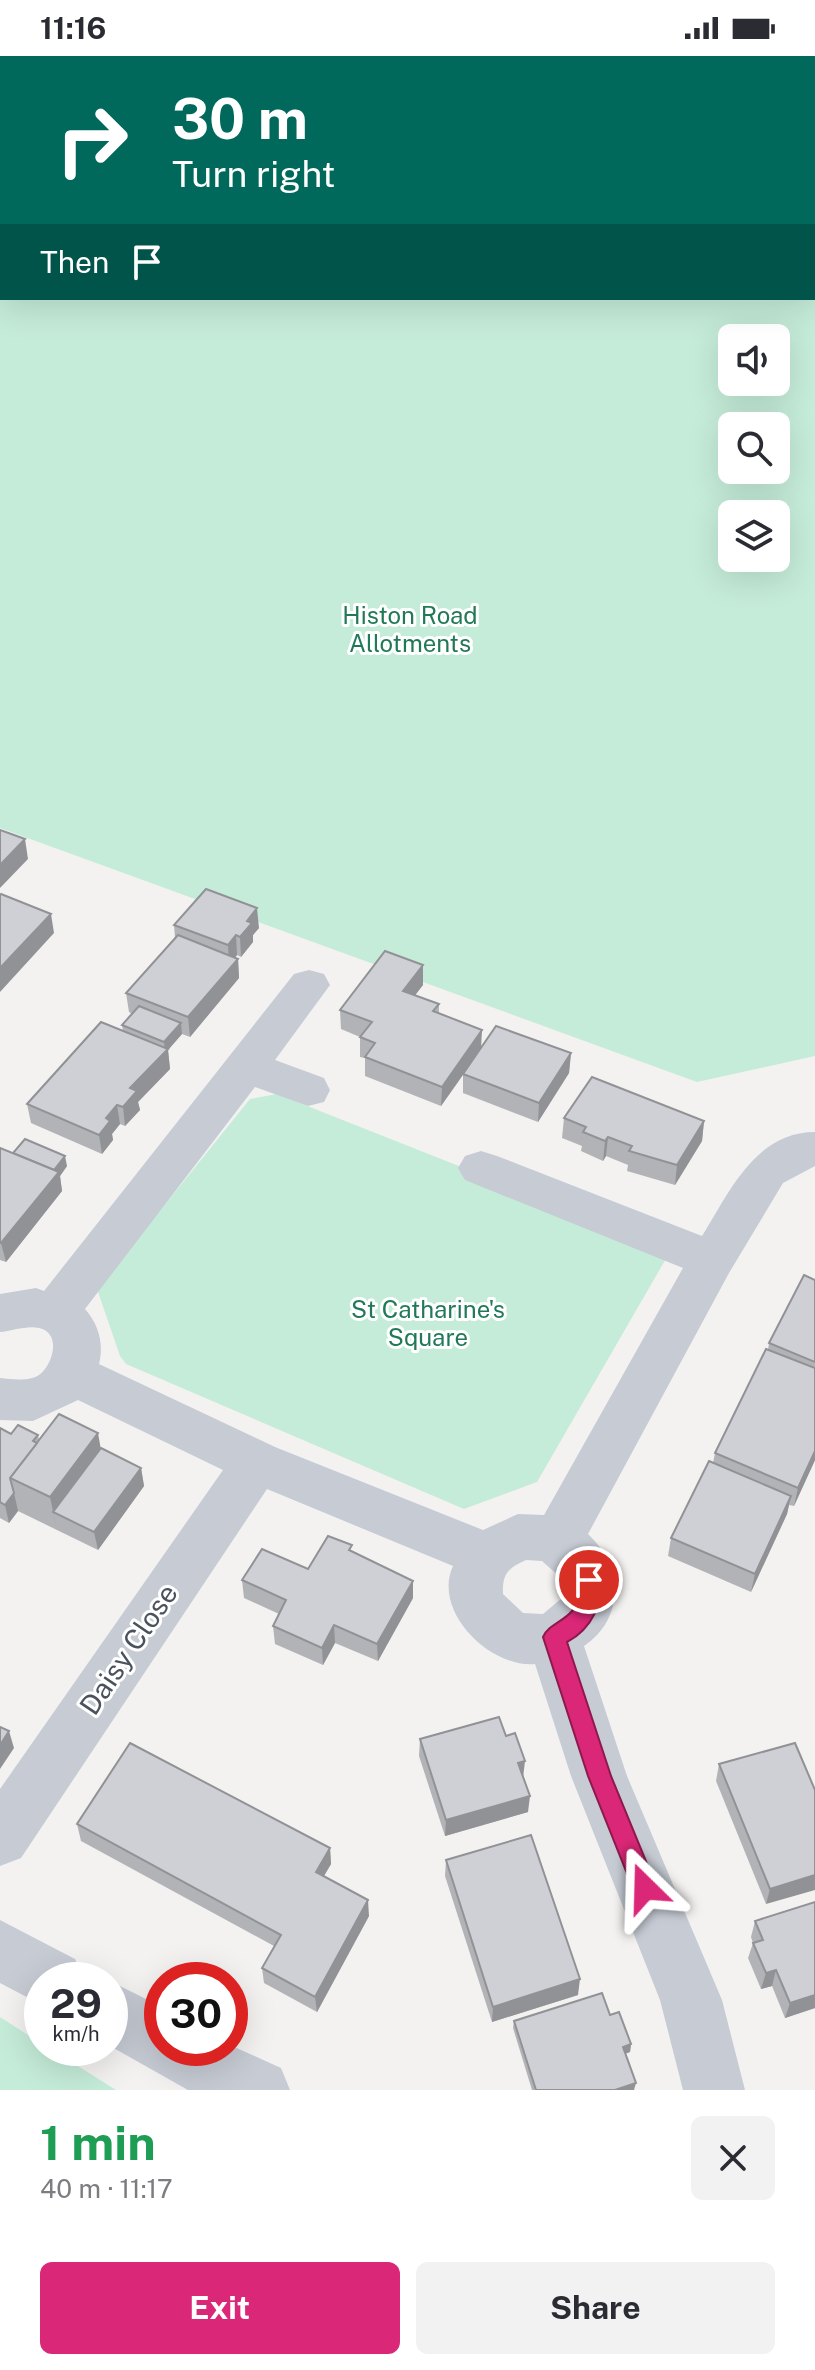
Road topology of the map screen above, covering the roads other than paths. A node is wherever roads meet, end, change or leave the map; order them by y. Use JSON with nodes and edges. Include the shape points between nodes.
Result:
{"nodes":[{"id":1,"x":309,"y":985,"type":"dead end"},
{"id":2,"x":247,"y":1066,"type":"junction"},
{"id":3,"x":308,"y":1090,"type":"dead end"},
{"id":4,"x":815,"y":1149,"type":"edge"},
{"id":5,"x":481,"y":1168,"type":"dead end"},
{"id":6,"x":712,"y":1260,"type":"junction"},
{"id":7,"x":55,"y":1312,"type":"junction"},
{"id":8,"x":0,"y":1313,"type":"edge"},
{"id":9,"x":71,"y":1374,"type":"junction"},
{"id":10,"x":0,"y":1399,"type":"edge"},
{"id":11,"x":257,"y":1462,"type":"junction"},
{"id":12,"x":556,"y":1542,"type":"junction"},
{"id":13,"x":485,"y":1555,"type":"junction"},
{"id":14,"x":554,"y":1637,"type":"junction"},
{"id":15,"x":0,"y":1838,"type":"edge"},
{"id":16,"x":0,"y":1950,"type":"edge"},
{"id":17,"x":24,"y":1963,"type":"edge"},
{"id":18,"x":691,"y":2000,"type":"junction"},
{"id":19,"x":207,"y":2066,"type":"edge"},
{"id":20,"x":259,"y":2090,"type":"edge"},
{"id":21,"x":714,"y":2090,"type":"edge"},
{"id":22,"x":747,"y":2090,"type":"edge"}],
"edges":[{"from":1,"to":2,"type":"street"},
{"from":2,"to":3,"type":"street"},
{"from":2,"to":7,"type":"street"},
{"from":4,"to":6,"type":"street","via":[[804,1149],[767,1171]]},
{"from":5,"to":6,"type":"street"},
{"from":6,"to":12,"type":"street"},
{"from":7,"to":8,"type":"street","via":[[36,1307]]},
{"from":7,"to":9,"type":"street","via":[[78,1336],[80,1352]]},
{"from":9,"to":10,"type":"street","via":[[49,1393],[29,1400]]},
{"from":9,"to":11,"type":"street"},
{"from":11,"to":13,"type":"street"},
{"from":11,"to":15,"type":"street","name":"Daisy Close"},
{"from":12,"to":13,"type":"street","via":[[518,1537]]},
{"from":12,"to":14,"type":"street","via":[[579,1559],[590,1598],[582,1615]]},
{"from":13,"to":14,"type":"street","via":[[475,1576],[475,1594],[495,1628],[514,1637]]},
{"from":14,"to":18,"type":"street","via":[[599,1776]]},
{"from":16,"to":17,"type":"street"},
{"from":18,"to":21,"type":"street"},
{"from":18,"to":22,"type":"street"},
{"from":19,"to":20,"type":"street"}]}
